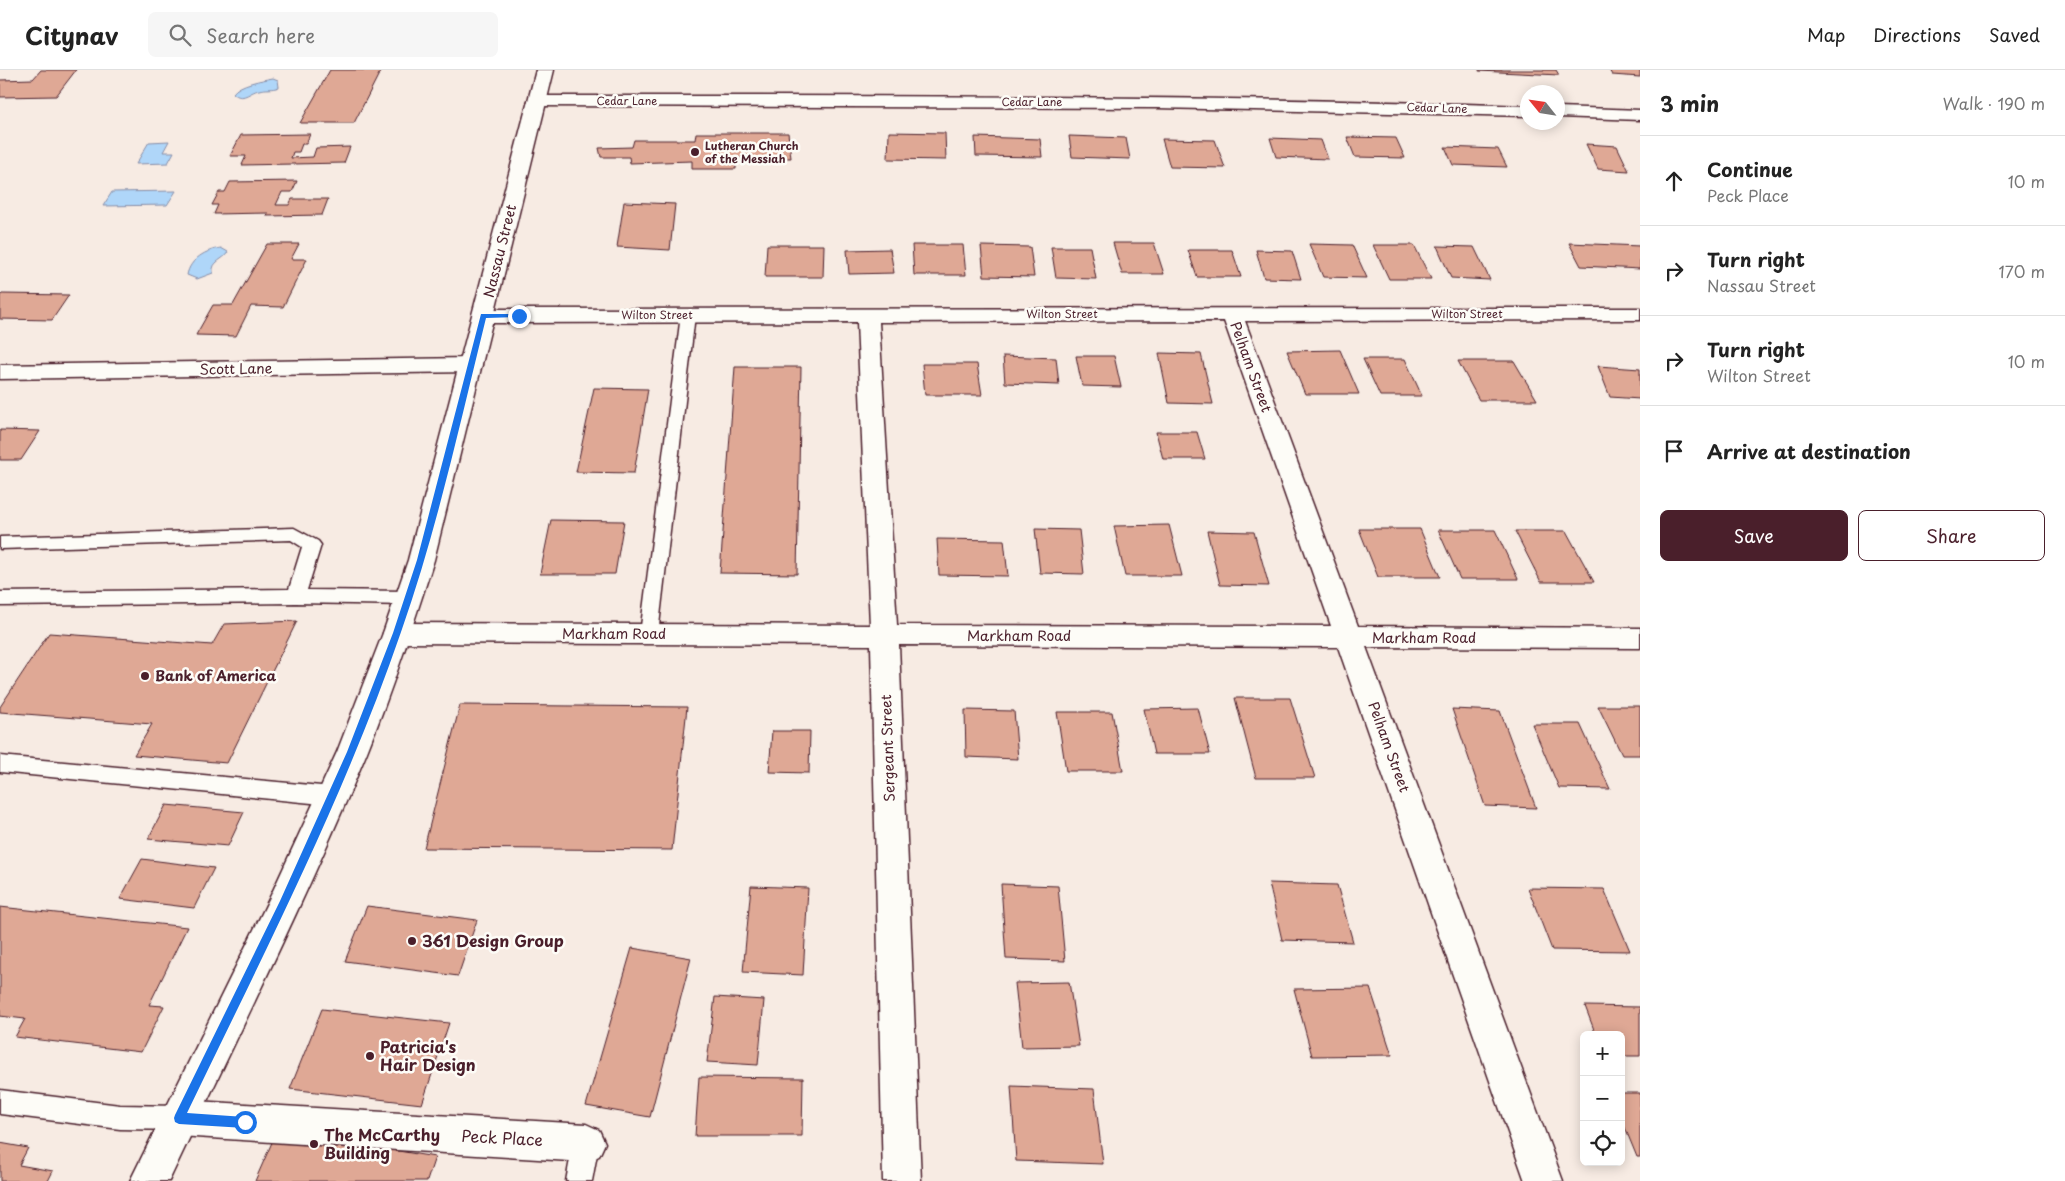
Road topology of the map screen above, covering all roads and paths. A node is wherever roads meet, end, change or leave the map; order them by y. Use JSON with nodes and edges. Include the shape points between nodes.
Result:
{"nodes":[{"id":1,"x":545,"y":70,"type":"edge"},
{"id":2,"x":537,"y":101,"type":"junction"},
{"id":3,"x":1520,"y":111,"type":"edge"},
{"id":4,"x":1565,"y":112,"type":"edge"},
{"id":5,"x":1640,"y":116,"type":"edge"},
{"id":6,"x":1232,"y":314,"type":"junction"},
{"id":7,"x":1640,"y":314,"type":"edge"},
{"id":8,"x":688,"y":315,"type":"junction"},
{"id":9,"x":868,"y":315,"type":"junction"},
{"id":10,"x":484,"y":316,"type":"junction"},
{"id":11,"x":471,"y":365,"type":"junction"},
{"id":12,"x":0,"y":372,"type":"edge"},
{"id":13,"x":0,"y":543,"type":"edge"},
{"id":14,"x":296,"y":596,"type":"junction"},
{"id":15,"x":409,"y":598,"type":"junction"},
{"id":16,"x":0,"y":599,"type":"edge"},
{"id":17,"x":397,"y":633,"type":"junction"},
{"id":18,"x":649,"y":634,"type":"junction"},
{"id":19,"x":884,"y":635,"type":"junction"},
{"id":20,"x":1349,"y":637,"type":"junction"},
{"id":21,"x":1640,"y":638,"type":"edge"},
{"id":22,"x":0,"y":764,"type":"edge"},
{"id":23,"x":332,"y":796,"type":"junction"},
{"id":24,"x":0,"y":1102,"type":"edge"},
{"id":25,"x":179,"y":1118,"type":"junction"},
{"id":26,"x":586,"y":1143,"type":"joint"},
{"id":27,"x":149,"y":1181,"type":"edge"},
{"id":28,"x":579,"y":1181,"type":"edge"},
{"id":29,"x":902,"y":1181,"type":"edge"},
{"id":30,"x":1544,"y":1181,"type":"edge"}],
"edges":[{"from":1,"to":2,"type":"street","name":"Nassau Street"},
{"from":2,"to":3,"type":"street","name":"Cedar Lane","via":[[1162,102]]},
{"from":2,"to":10,"type":"street","name":"Nassau Street"},
{"from":4,"to":5,"type":"street"},
{"from":6,"to":7,"type":"street","name":"Wilton Street"},
{"from":6,"to":9,"type":"street","name":"Wilton Street"},
{"from":6,"to":20,"type":"street","name":"Pelham Street"},
{"from":8,"to":9,"type":"street","name":"Wilton Street"},
{"from":8,"to":10,"type":"street","name":"Wilton Street"},
{"from":8,"to":18,"type":"lane"},
{"from":9,"to":19,"type":"street","name":"Sergeant Street"},
{"from":10,"to":11,"type":"street","name":"Nassau Street"},
{"from":11,"to":12,"type":"street","name":"Scott Lane"},
{"from":11,"to":15,"type":"street","name":"Nassau Street"},
{"from":13,"to":14,"type":"lane","via":[[294,534],[312,544]]},
{"from":14,"to":15,"type":"lane"},
{"from":14,"to":16,"type":"lane"},
{"from":15,"to":17,"type":"street","name":"Nassau Street"},
{"from":17,"to":18,"type":"street","name":"Markham Road"},
{"from":17,"to":23,"type":"street","name":"Nassau Street"},
{"from":18,"to":19,"type":"street","name":"Markham Road"},
{"from":19,"to":20,"type":"street","name":"Markham Road"},
{"from":19,"to":29,"type":"street","name":"Sergeant Street"},
{"from":20,"to":21,"type":"street","name":"Markham Road"},
{"from":20,"to":30,"type":"street","name":"Pelham Street"},
{"from":22,"to":23,"type":"lane"},
{"from":23,"to":25,"type":"street","name":"Nassau Street"},
{"from":24,"to":25,"type":"lane","via":[[120,1117]]},
{"from":25,"to":26,"type":"street","name":"Peck Place"},
{"from":25,"to":27,"type":"street","name":"Nassau Street"},
{"from":26,"to":28,"type":"lane"}]}
